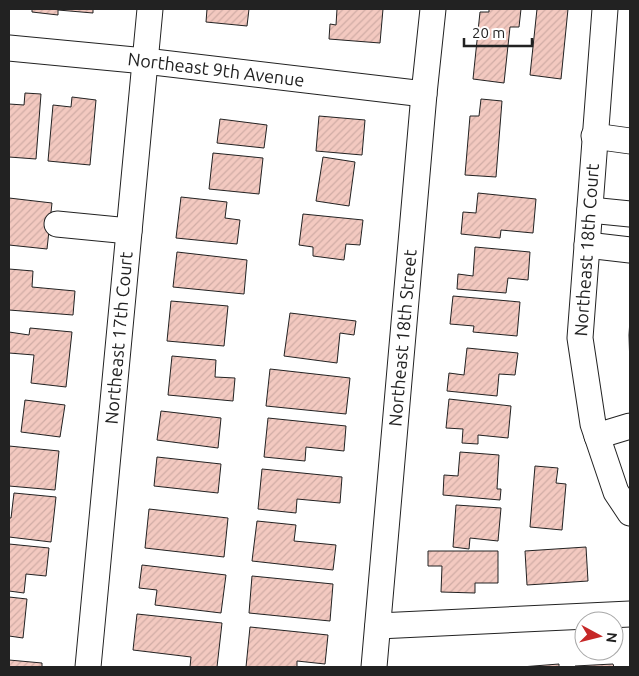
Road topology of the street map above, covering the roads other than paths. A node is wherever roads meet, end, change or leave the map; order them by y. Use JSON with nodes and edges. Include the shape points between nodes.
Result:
{"nodes":[{"id":1,"x":150,"y":9,"type":"edge"},
{"id":2,"x":433,"y":9,"type":"edge"},
{"id":3,"x":605,"y":9,"type":"edge"},
{"id":4,"x":9,"y":48,"type":"edge"},
{"id":5,"x":145,"y":61,"type":"junction"},
{"id":6,"x":424,"y":94,"type":"junction"},
{"id":7,"x":594,"y":136,"type":"junction"},
{"id":8,"x":630,"y":142,"type":"edge"},
{"id":9,"x":590,"y":210,"type":"junction"},
{"id":10,"x":630,"y":214,"type":"edge"},
{"id":11,"x":57,"y":224,"type":"dead end"},
{"id":12,"x":129,"y":231,"type":"junction"},
{"id":13,"x":587,"y":245,"type":"junction"},
{"id":14,"x":630,"y":250,"type":"edge"},
{"id":15,"x":630,"y":426,"type":"edge"},
{"id":16,"x":597,"y":436,"type":"junction"},
{"id":17,"x":630,"y":513,"type":"edge"},
{"id":18,"x":630,"y":614,"type":"edge"},
{"id":19,"x":378,"y":626,"type":"junction"},
{"id":20,"x":88,"y":667,"type":"edge"},
{"id":21,"x":374,"y":667,"type":"edge"}],
"edges":[{"from":1,"to":5,"type":"street","name":"Northeast 17th Court"},
{"from":2,"to":6,"type":"street","name":"Northeast 18th Street"},
{"from":3,"to":7,"type":"street","name":"Northeast 18th Court"},
{"from":4,"to":5,"type":"street","name":"Northeast 9th Avenue"},
{"from":5,"to":6,"type":"street","name":"Northeast 9th Avenue"},
{"from":5,"to":12,"type":"street","name":"Northeast 17th Court"},
{"from":6,"to":19,"type":"street","name":"Northeast 18th Street"},
{"from":7,"to":8,"type":"street"},
{"from":7,"to":9,"type":"street","name":"Northeast 18th Court"},
{"from":9,"to":10,"type":"street"},
{"from":9,"to":13,"type":"street","name":"Northeast 18th Court"},
{"from":11,"to":12,"type":"street"},
{"from":12,"to":20,"type":"street","name":"Northeast 17th Court"},
{"from":13,"to":14,"type":"street"},
{"from":13,"to":16,"type":"street","name":"Northeast 18th Court","via":[[580,338]]},
{"from":15,"to":16,"type":"street"},
{"from":16,"to":17,"type":"street","name":"Northeast 18th Court","via":[[616,492]]},
{"from":18,"to":19,"type":"street"},
{"from":19,"to":21,"type":"street","name":"Northeast 18th Street"}]}
